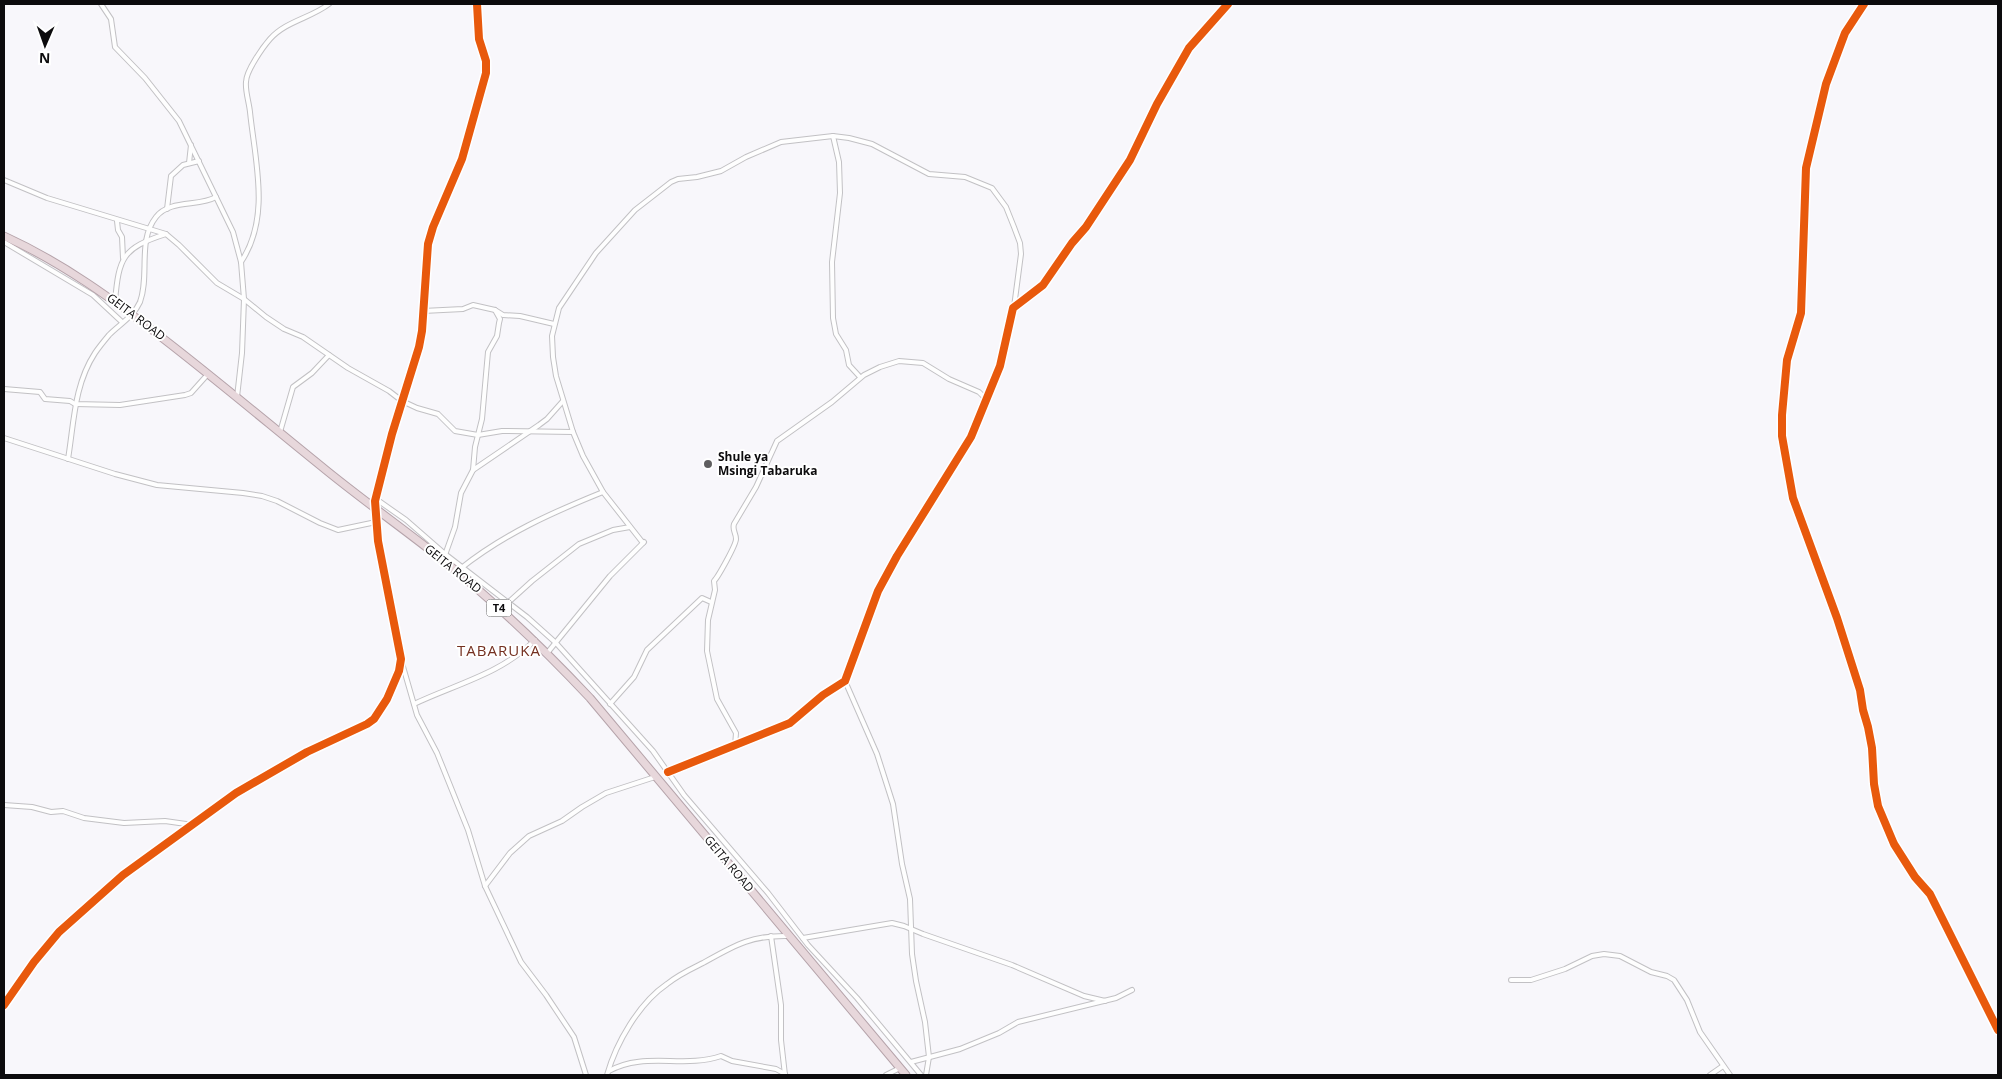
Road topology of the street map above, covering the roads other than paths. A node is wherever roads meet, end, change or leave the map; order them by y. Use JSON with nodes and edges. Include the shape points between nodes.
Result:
{"nodes":[{"id":1,"x":101,"y":4,"type":"edge"},
{"id":2,"x":329,"y":4,"type":"edge"},
{"id":3,"x":477,"y":4,"type":"edge"},
{"id":4,"x":1228,"y":4,"type":"edge"},
{"id":5,"x":1864,"y":4,"type":"edge"},
{"id":6,"x":833,"y":136,"type":"junction"},
{"id":7,"x":191,"y":145,"type":"junction"},
{"id":8,"x":199,"y":161,"type":"junction"},
{"id":9,"x":189,"y":163,"type":"junction"},
{"id":10,"x":4,"y":180,"type":"edge"},
{"id":11,"x":216,"y":197,"type":"junction"},
{"id":12,"x":167,"y":209,"type":"junction"},
{"id":13,"x":117,"y":221,"type":"junction"},
{"id":14,"x":149,"y":229,"type":"junction"},
{"id":15,"x":166,"y":234,"type":"junction"},
{"id":16,"x":4,"y":236,"type":"edge"},
{"id":17,"x":4,"y":242,"type":"edge"},
{"id":18,"x":146,"y":242,"type":"junction"},
{"id":19,"x":123,"y":258,"type":"junction"},
{"id":20,"x":241,"y":262,"type":"junction"},
{"id":21,"x":244,"y":299,"type":"junction"},
{"id":22,"x":115,"y":301,"type":"junction"},
{"id":23,"x":1013,"y":308,"type":"junction"},
{"id":24,"x":495,"y":310,"type":"junction"},
{"id":25,"x":423,"y":311,"type":"junction"},
{"id":26,"x":131,"y":314,"type":"junction"},
{"id":27,"x":122,"y":322,"type":"junction"},
{"id":28,"x":554,"y":324,"type":"junction"},
{"id":29,"x":329,"y":355,"type":"junction"},
{"id":30,"x":208,"y":374,"type":"junction"},
{"id":31,"x":860,"y":377,"type":"junction"},
{"id":32,"x":4,"y":388,"type":"edge"},
{"id":33,"x":237,"y":397,"type":"junction"},
{"id":34,"x":987,"y":400,"type":"junction"},
{"id":35,"x":402,"y":401,"type":"junction"},
{"id":36,"x":563,"y":401,"type":"junction"},
{"id":37,"x":75,"y":404,"type":"junction"},
{"id":38,"x":528,"y":431,"type":"junction"},
{"id":39,"x":280,"y":432,"type":"junction"},
{"id":40,"x":573,"y":432,"type":"junction"},
{"id":41,"x":478,"y":435,"type":"junction"},
{"id":42,"x":4,"y":438,"type":"edge"},
{"id":43,"x":68,"y":459,"type":"junction"},
{"id":44,"x":473,"y":470,"type":"junction"},
{"id":45,"x":603,"y":492,"type":"junction"},
{"id":46,"x":376,"y":498,"type":"junction"},
{"id":47,"x":375,"y":508,"type":"junction"},
{"id":48,"x":376,"y":522,"type":"junction"},
{"id":49,"x":630,"y":527,"type":"junction"},
{"id":50,"x":444,"y":557,"type":"junction"},
{"id":51,"x":459,"y":570,"type":"junction"},
{"id":52,"x":711,"y":602,"type":"junction"},
{"id":53,"x":508,"y":603,"type":"junction"},
{"id":54,"x":501,"y":609,"type":"junction"},
{"id":55,"x":535,"y":640,"type":"junction"},
{"id":56,"x":556,"y":643,"type":"junction"},
{"id":57,"x":548,"y":652,"type":"junction"},
{"id":58,"x":401,"y":660,"type":"junction"},
{"id":59,"x":845,"y":681,"type":"junction"},
{"id":60,"x":414,"y":704,"type":"junction"},
{"id":61,"x":610,"y":704,"type":"junction"},
{"id":62,"x":735,"y":746,"type":"junction"},
{"id":63,"x":668,"y":772,"type":"junction"},
{"id":64,"x":656,"y":777,"type":"junction"},
{"id":65,"x":4,"y":805,"type":"edge"},
{"id":66,"x":193,"y":825,"type":"junction"},
{"id":67,"x":485,"y":886,"type":"junction"},
{"id":68,"x":912,"y":930,"type":"junction"},
{"id":69,"x":772,"y":936,"type":"junction"},
{"id":70,"x":790,"y":936,"type":"junction"},
{"id":71,"x":803,"y":938,"type":"junction"},
{"id":72,"x":1511,"y":980,"type":"dead end"},
{"id":73,"x":1132,"y":990,"type":"dead end"},
{"id":74,"x":1105,"y":1001,"type":"junction"},
{"id":75,"x":4,"y":1005,"type":"edge"},
{"id":76,"x":1998,"y":1030,"type":"edge"},
{"id":77,"x":929,"y":1057,"type":"junction"},
{"id":78,"x":911,"y":1062,"type":"junction"},
{"id":79,"x":1723,"y":1066,"type":"junction"},
{"id":80,"x":900,"y":1068,"type":"junction"},
{"id":81,"x":608,"y":1073,"type":"edge"},
{"id":82,"x":586,"y":1075,"type":"edge"},
{"id":83,"x":785,"y":1075,"type":"edge"},
{"id":84,"x":886,"y":1075,"type":"edge"},
{"id":85,"x":906,"y":1075,"type":"edge"},
{"id":86,"x":921,"y":1075,"type":"edge"},
{"id":87,"x":926,"y":1075,"type":"edge"},
{"id":88,"x":1710,"y":1075,"type":"edge"},
{"id":89,"x":1730,"y":1075,"type":"edge"}],
"edges":[{"from":1,"to":7,"type":"street","via":[[111,20],[115,47],[172,112]]},
{"from":2,"to":20,"type":"street","via":[[274,35],[246,79],[259,195],[254,230],[248,252]]},
{"from":3,"to":25,"type":"street","via":[[486,73],[462,159],[428,244]]},
{"from":4,"to":23,"type":"street","via":[[1189,48],[1130,160],[1086,227],[1043,285]]},
{"from":5,"to":76,"type":"street","via":[[1845,33],[1826,84],[1806,168],[1801,313],[1788,360],[1782,415],[1783,443],[1793,498],[1860,690],[1872,748],[1875,791],[1886,828],[1915,877],[1930,894]]},
{"from":6,"to":23,"type":"street","via":[[874,145],[929,174],[962,176],[992,188],[1007,210],[1020,246],[1021,261]]},
{"from":6,"to":28,"type":"street","via":[[781,142],[721,171],[670,182],[635,210],[601,247],[560,308]]},
{"from":6,"to":31,"type":"street","via":[[839,162],[840,193],[832,262],[833,318],[836,334],[846,350],[850,365]]},
{"from":7,"to":8,"type":"street"},
{"from":7,"to":9,"type":"street"},
{"from":8,"to":9,"type":"street"},
{"from":8,"to":11,"type":"street"},
{"from":9,"to":12,"type":"street","via":[[170,176]]},
{"from":10,"to":13,"type":"street"},
{"from":11,"to":12,"type":"street"},
{"from":11,"to":20,"type":"street","via":[[233,232]]},
{"from":12,"to":14,"type":"street","via":[[156,217]]},
{"from":13,"to":14,"type":"street"},
{"from":13,"to":19,"type":"street"},
{"from":14,"to":15,"type":"street"},
{"from":14,"to":18,"type":"street"},
{"from":15,"to":18,"type":"street"},
{"from":15,"to":21,"type":"street","via":[[217,283]]},
{"from":16,"to":22,"type":"highway","name":"GEITA ROAD","number":"T4","via":[[68,270]]},
{"from":17,"to":27,"type":"street","via":[[93,295]]},
{"from":18,"to":19,"type":"street"},
{"from":18,"to":26,"type":"street","via":[[143,289]]},
{"from":19,"to":22,"type":"street","via":[[118,270]]},
{"from":20,"to":21,"type":"street"},
{"from":21,"to":29,"type":"street","via":[[271,320]]},
{"from":21,"to":33,"type":"street"},
{"from":22,"to":26,"type":"highway","name":"GEITA ROAD","number":"T4"},
{"from":23,"to":34,"type":"street","via":[[1006,347]]},
{"from":24,"to":25,"type":"street","via":[[470,305],[463,309]]},
{"from":24,"to":28,"type":"street","via":[[503,315]]},
{"from":24,"to":41,"type":"street","via":[[500,319],[497,336],[489,349]]},
{"from":25,"to":35,"type":"street","via":[[419,347]]},
{"from":26,"to":27,"type":"street"},
{"from":26,"to":30,"type":"highway","name":"GEITA ROAD","number":"T4"},
{"from":27,"to":37,"type":"street","via":[[86,367]]},
{"from":28,"to":36,"type":"street","via":[[553,357]]},
{"from":29,"to":35,"type":"street"},
{"from":29,"to":39,"type":"street","via":[[293,387]]},
{"from":30,"to":33,"type":"highway","name":"GEITA ROAD","number":"T4"},
{"from":30,"to":37,"type":"street","via":[[191,393],[184,395],[120,405]]},
{"from":31,"to":34,"type":"street","via":[[899,361],[923,363],[980,392]]},
{"from":31,"to":52,"type":"street","via":[[832,402],[777,441],[756,487],[734,524],[735,542],[714,581]]},
{"from":32,"to":37,"type":"street","via":[[40,392],[45,399]]},
{"from":33,"to":39,"type":"highway","name":"GEITA ROAD","number":"T4"},
{"from":34,"to":59,"type":"street","via":[[967,444],[902,546],[878,591]]},
{"from":35,"to":41,"type":"street","via":[[438,414],[455,431]]},
{"from":35,"to":46,"type":"street"},
{"from":36,"to":38,"type":"street","via":[[547,419]]},
{"from":36,"to":40,"type":"street"},
{"from":37,"to":43,"type":"street"},
{"from":38,"to":40,"type":"street"},
{"from":38,"to":41,"type":"street"},
{"from":38,"to":44,"type":"street"},
{"from":39,"to":47,"type":"highway","name":"GEITA ROAD","number":"T4"},
{"from":40,"to":45,"type":"street"},
{"from":41,"to":44,"type":"street"},
{"from":42,"to":43,"type":"street"},
{"from":43,"to":48,"type":"street","via":[[156,485],[262,496],[338,530]]},
{"from":44,"to":50,"type":"street","via":[[461,493],[455,527]]},
{"from":45,"to":49,"type":"street"},
{"from":45,"to":51,"type":"street","via":[[513,532]]},
{"from":46,"to":47,"type":"street"},
{"from":46,"to":50,"type":"street","via":[[406,520]]},
{"from":47,"to":48,"type":"street"},
{"from":47,"to":50,"type":"highway","name":"GEITA ROAD","number":"T4"},
{"from":48,"to":58,"type":"street"},
{"from":49,"to":53,"type":"street","via":[[613,530],[579,544]]},
{"from":49,"to":56,"type":"street","via":[[644,542],[601,586]]},
{"from":50,"to":51,"type":"highway","name":"GEITA ROAD","number":"T4"},
{"from":51,"to":53,"type":"street"},
{"from":51,"to":54,"type":"highway","name":"GEITA ROAD","number":"T4"},
{"from":52,"to":61,"type":"street","via":[[702,598],[647,650],[634,677]]},
{"from":52,"to":62,"type":"street","via":[[708,660],[717,699],[736,733]]},
{"from":53,"to":54,"type":"street"},
{"from":53,"to":56,"type":"street"},
{"from":54,"to":55,"type":"highway","name":"GEITA ROAD","number":"T4"},
{"from":55,"to":57,"type":"highway","name":"GEITA ROAD","number":"T4"},
{"from":55,"to":60,"type":"street","via":[[492,671]]},
{"from":56,"to":57,"type":"street"},
{"from":56,"to":61,"type":"street"},
{"from":57,"to":64,"type":"highway","name":"GEITA ROAD","number":"T4"},
{"from":58,"to":60,"type":"street"},
{"from":58,"to":66,"type":"street","via":[[394,687],[374,719],[253,783]]},
{"from":59,"to":62,"type":"street","via":[[790,723]]},
{"from":59,"to":68,"type":"street","via":[[877,754],[891,799],[910,899]]},
{"from":60,"to":67,"type":"street","via":[[468,830]]},
{"from":61,"to":63,"type":"street"},
{"from":62,"to":63,"type":"street"},
{"from":63,"to":71,"type":"street"},
{"from":64,"to":67,"type":"street","via":[[606,794],[529,836],[515,848]]},
{"from":64,"to":70,"type":"highway","name":"GEITA ROAD","number":"T4"},
{"from":65,"to":66,"type":"street","via":[[63,811],[124,824],[165,821]]},
{"from":66,"to":75,"type":"street","via":[[123,875],[59,932]]},
{"from":67,"to":82,"type":"street","via":[[521,962],[574,1037]]},
{"from":68,"to":71,"type":"street","via":[[892,923]]},
{"from":68,"to":74,"type":"street","via":[[1012,965],[1084,996]]},
{"from":68,"to":77,"type":"street","via":[[914,966]]},
{"from":69,"to":70,"type":"street"},
{"from":69,"to":81,"type":"street","via":[[737,943],[665,985],[631,1022],[618,1044]]},
{"from":69,"to":83,"type":"street","via":[[781,1005]]},
{"from":70,"to":80,"type":"highway","name":"GEITA ROAD","number":"T4"},
{"from":71,"to":78,"type":"street"},
{"from":72,"to":79,"type":"street","via":[[1531,980],[1599,955],[1620,956],[1674,980],[1687,1000],[1700,1032]]},
{"from":73,"to":74,"type":"street"},
{"from":74,"to":77,"type":"street","via":[[1018,1022],[960,1048]]},
{"from":77,"to":78,"type":"street"},
{"from":77,"to":87,"type":"street"},
{"from":78,"to":86,"type":"street"},
{"from":79,"to":88,"type":"street"},
{"from":79,"to":89,"type":"street"},
{"from":80,"to":84,"type":"street"},
{"from":80,"to":85,"type":"highway","name":"GEITA ROAD","number":"T4"},
{"from":81,"to":83,"type":"street","via":[[633,1062],[687,1063],[721,1056]]}]}
